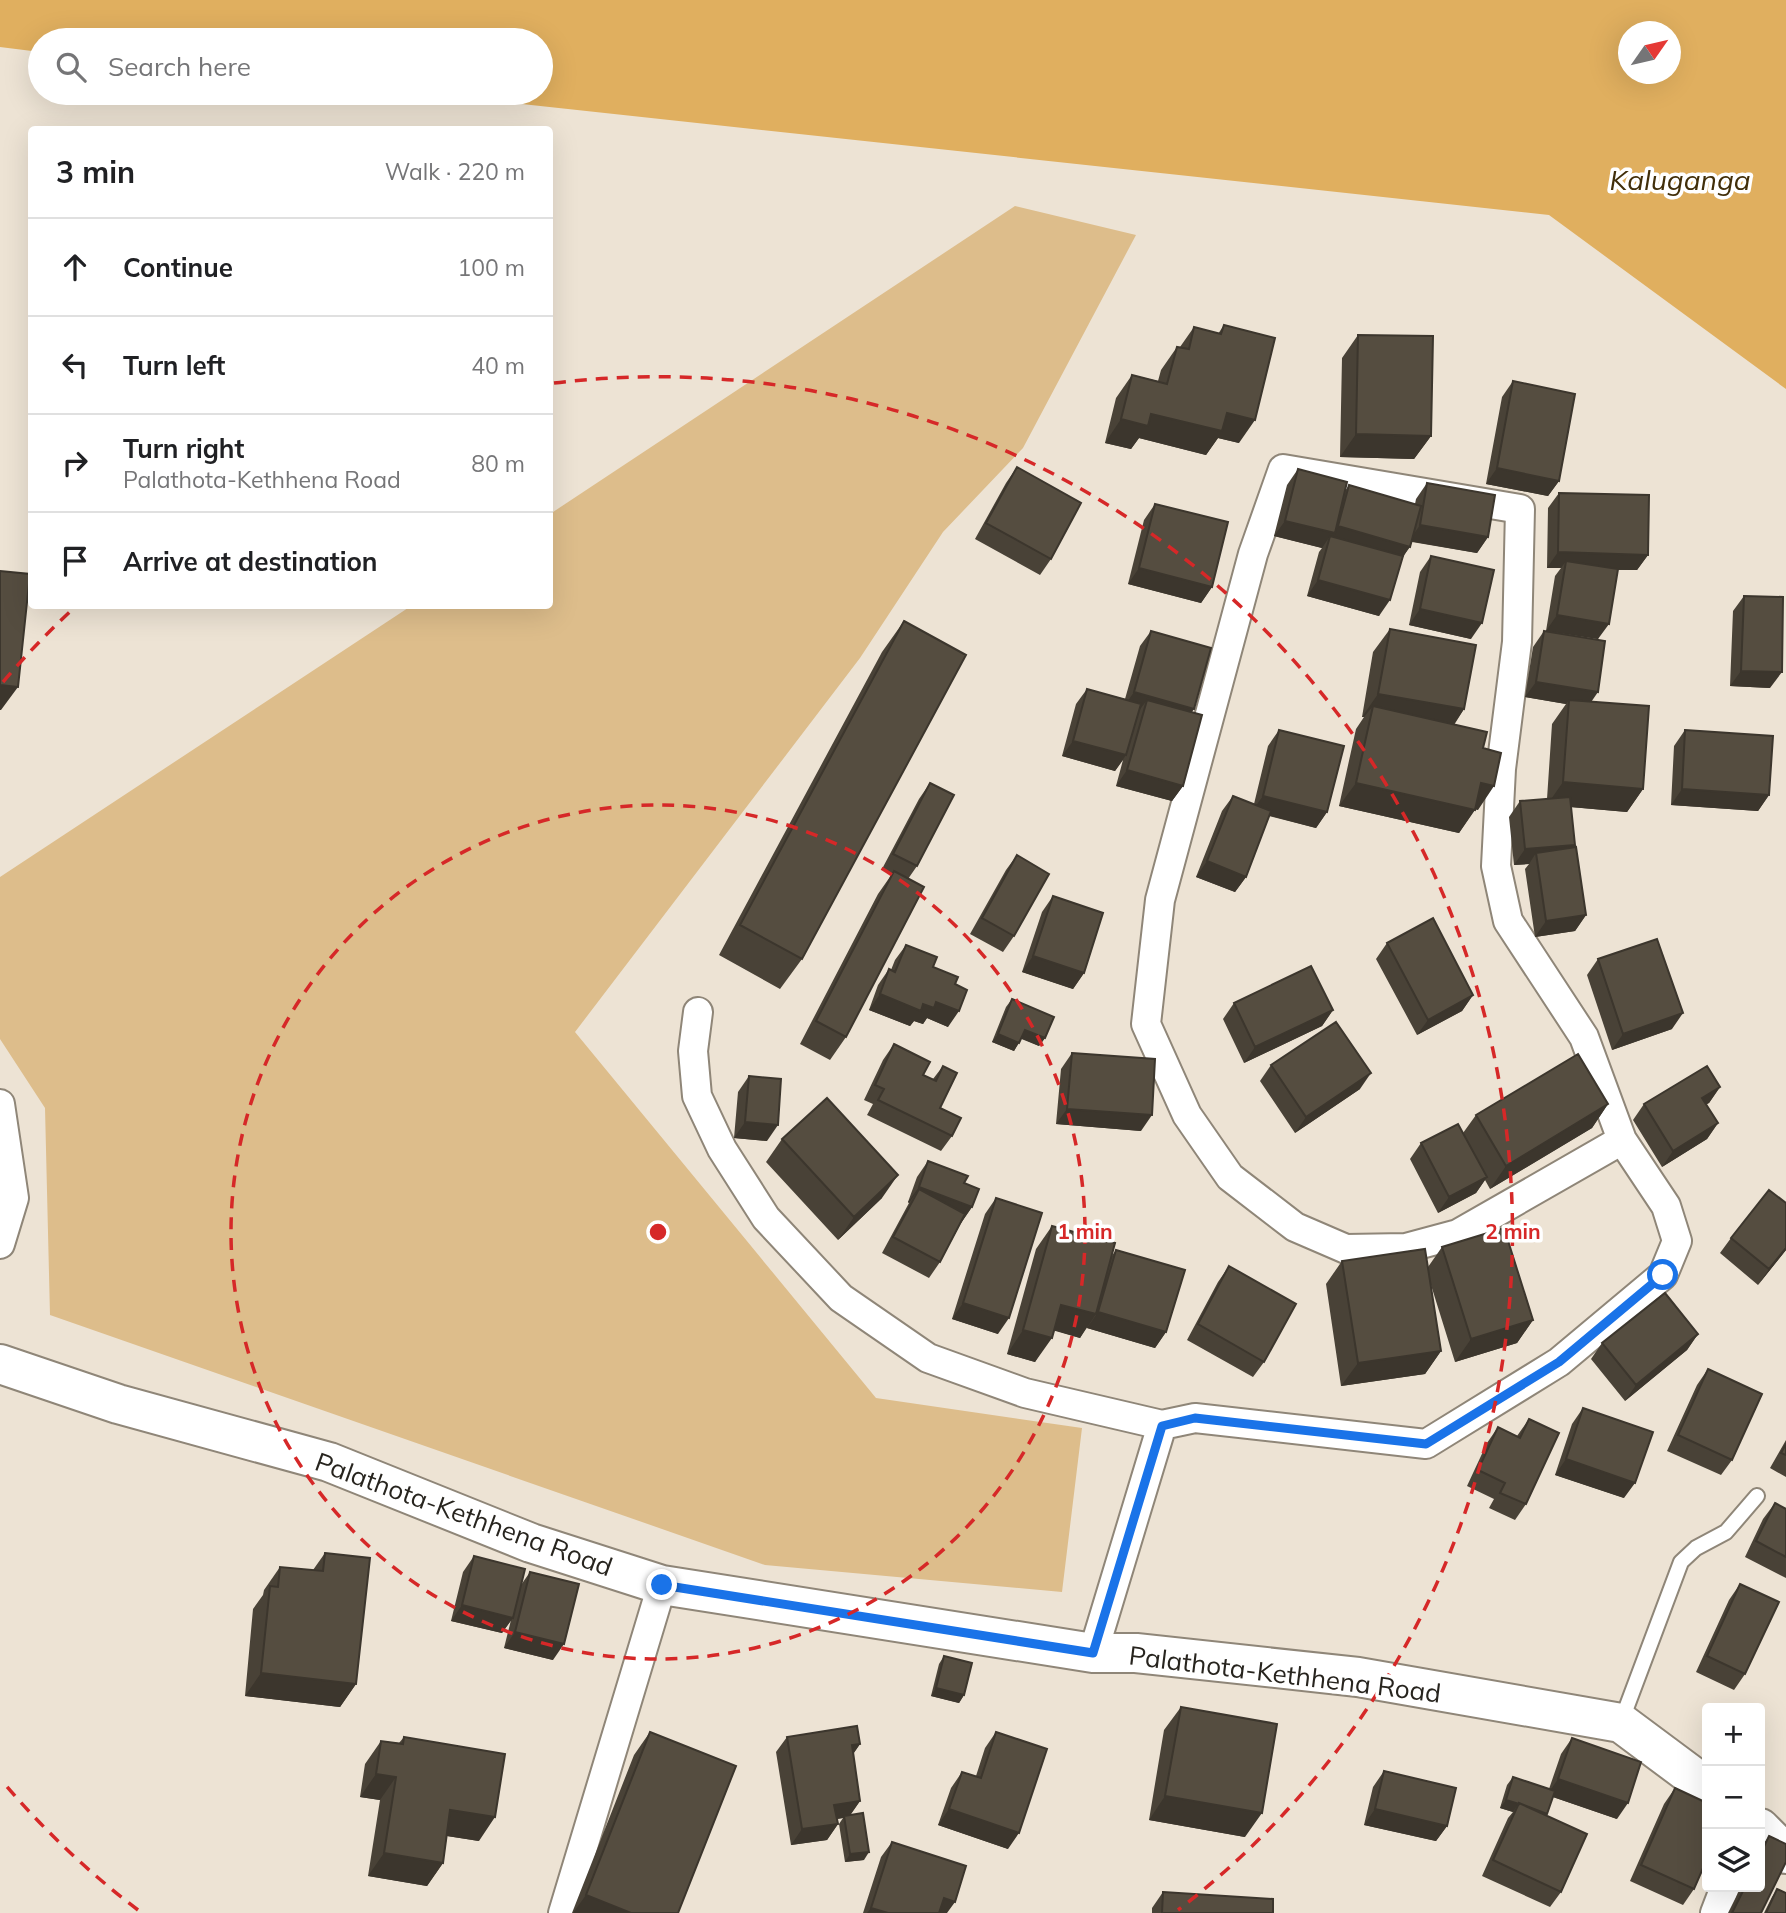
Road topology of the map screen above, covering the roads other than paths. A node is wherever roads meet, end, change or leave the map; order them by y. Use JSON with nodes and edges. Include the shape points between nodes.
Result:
{"nodes":[{"id":1,"x":698,"y":1012,"type":"dead end"},
{"id":2,"x":0,"y":1104,"type":"edge"},
{"id":3,"x":1622,"y":1140,"type":"junction"},
{"id":4,"x":0,"y":1244,"type":"edge"},
{"id":5,"x":0,"y":1364,"type":"edge"},
{"id":6,"x":1162,"y":1426,"type":"junction"},
{"id":7,"x":1757,"y":1496,"type":"dead end"},
{"id":8,"x":662,"y":1585,"type":"junction"},
{"id":9,"x":1093,"y":1653,"type":"junction"},
{"id":10,"x":1621,"y":1723,"type":"junction"},
{"id":11,"x":1702,"y":1783,"type":"edge"},
{"id":12,"x":1761,"y":1829,"type":"edge"},
{"id":13,"x":1786,"y":1854,"type":"edge"},
{"id":14,"x":1723,"y":1892,"type":"edge"},
{"id":15,"x":563,"y":1913,"type":"edge"},
{"id":16,"x":1715,"y":1913,"type":"edge"}],
"edges":[{"from":1,"to":6,"type":"street","via":[[694,1051],[698,1096],[722,1149],[766,1218],[841,1298],[928,1358],[1026,1394]]},
{"from":2,"to":4,"type":"street","via":[[14,1198]]},
{"from":3,"to":3,"type":"street","via":[[1584,1037],[1508,921],[1496,866],[1517,642],[1520,509],[1283,470],[1253,554],[1160,900],[1146,1024],[1187,1115],[1230,1177],[1295,1227],[1346,1249],[1406,1248],[1458,1234]]},
{"from":3,"to":6,"type":"street","via":[[1666,1206],[1677,1241],[1663,1275],[1559,1362],[1426,1444],[1195,1418]]},
{"from":5,"to":8,"type":"street","name":"Palathota-Kethhena Road","via":[[118,1404],[329,1462],[531,1543]]},
{"from":6,"to":9,"type":"street"},
{"from":7,"to":10,"type":"lane","via":[[1726,1532],[1681,1562]]},
{"from":8,"to":9,"type":"street","name":"Palathota-Kethhena Road"},
{"from":8,"to":15,"type":"street"},
{"from":9,"to":10,"type":"street","name":"Palathota-Kethhena Road","via":[[1136,1653],[1358,1677]]},
{"from":10,"to":11,"type":"street","name":"Palathota-Kethhena Road"},
{"from":12,"to":13,"type":"street"},
{"from":14,"to":16,"type":"street"}]}
